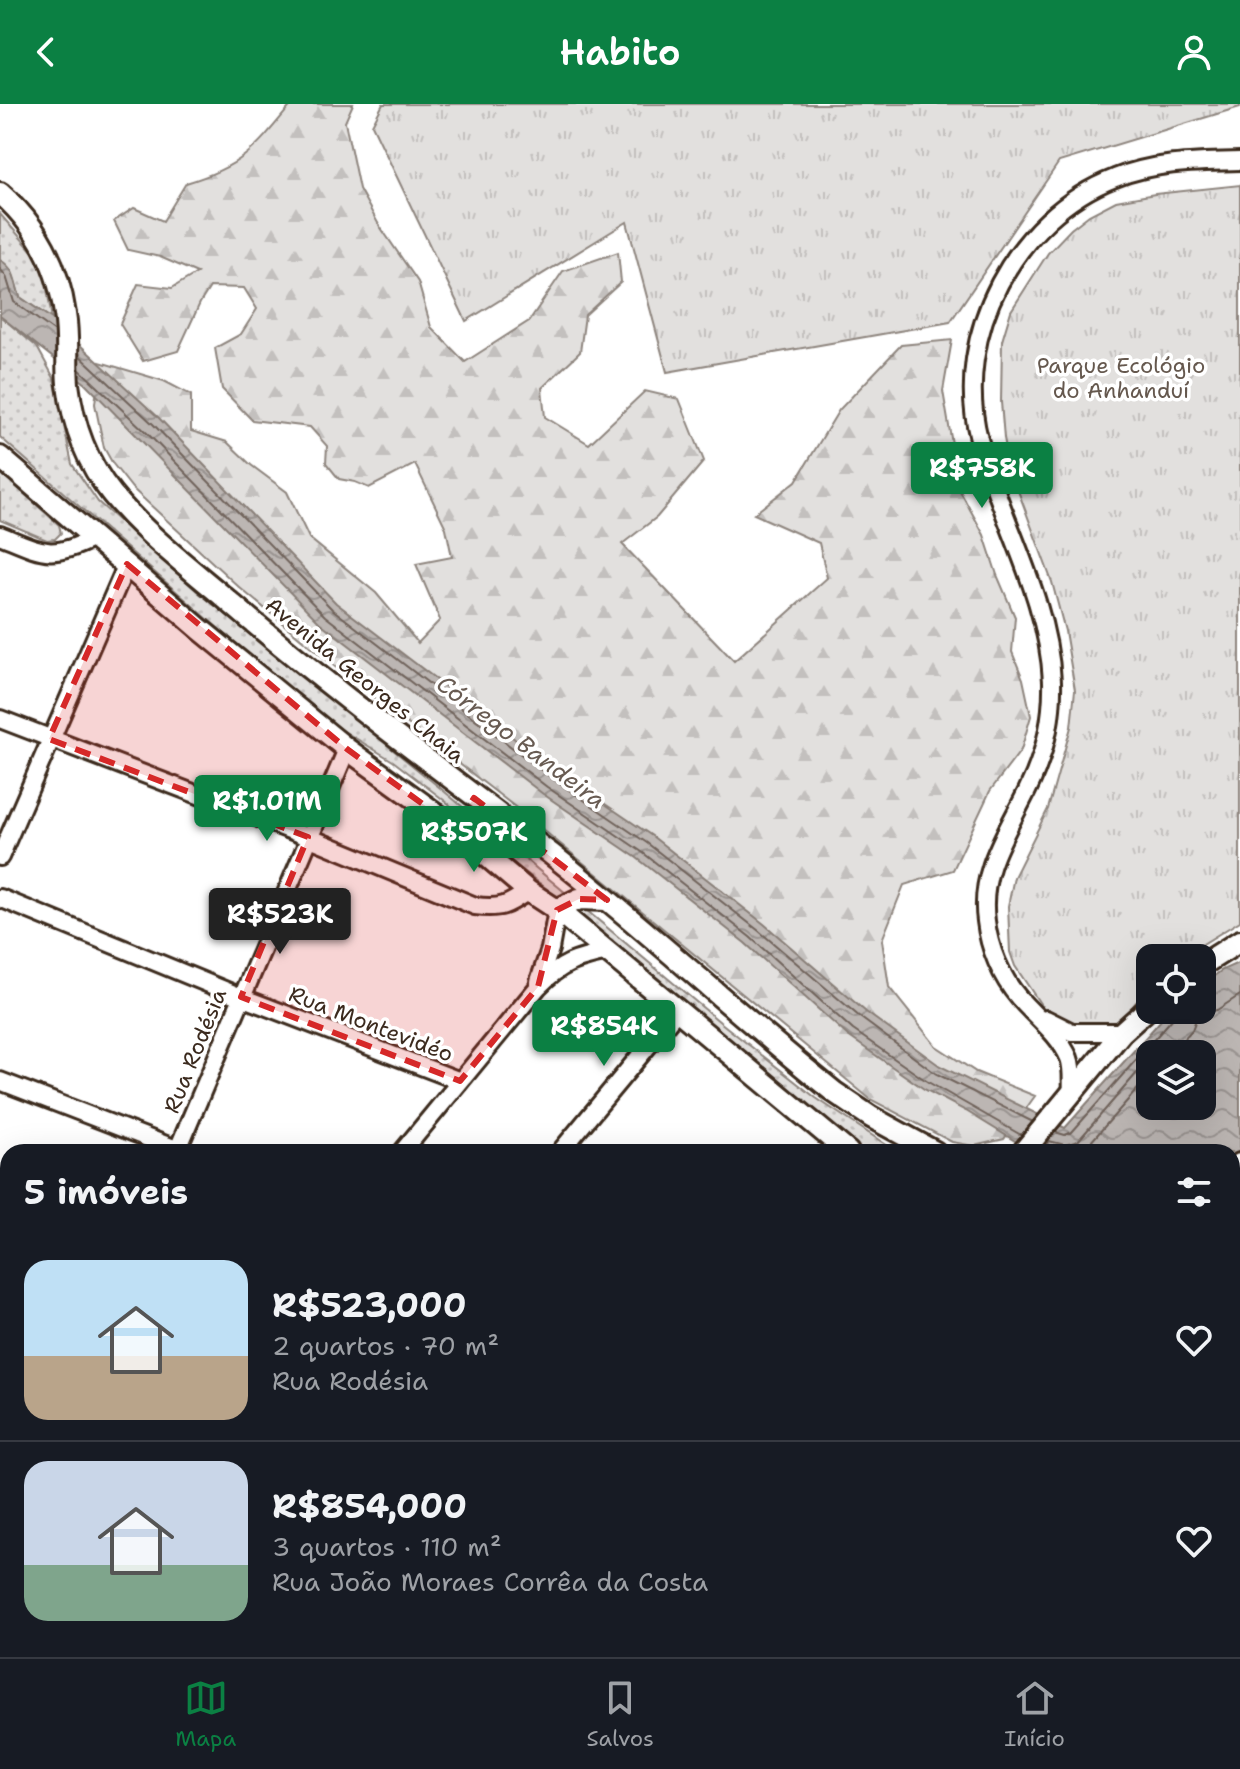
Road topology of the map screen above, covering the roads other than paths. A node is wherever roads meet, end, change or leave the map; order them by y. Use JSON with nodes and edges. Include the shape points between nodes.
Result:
{"nodes":[{"id":1,"x":1240,"y":161,"type":"edge"},
{"id":2,"x":0,"y":193,"type":"edge"},
{"id":3,"x":0,"y":457,"type":"edge"},
{"id":4,"x":0,"y":535,"type":"edge"},
{"id":5,"x":94,"y":538,"type":"junction"},
{"id":6,"x":127,"y":564,"type":"junction"},
{"id":7,"x":0,"y":719,"type":"edge"},
{"id":8,"x":49,"y":739,"type":"junction"},
{"id":9,"x":347,"y":749,"type":"junction"},
{"id":10,"x":474,"y":798,"type":"junction"},
{"id":11,"x":442,"y":818,"type":"junction"},
{"id":12,"x":308,"y":837,"type":"junction"},
{"id":13,"x":0,"y":857,"type":"edge"},
{"id":14,"x":528,"y":891,"type":"junction"},
{"id":15,"x":0,"y":898,"type":"edge"},
{"id":16,"x":607,"y":900,"type":"junction"},
{"id":17,"x":557,"y":910,"type":"junction"},
{"id":18,"x":1240,"y":941,"type":"edge"},
{"id":19,"x":608,"y":952,"type":"junction"},
{"id":20,"x":1216,"y":956,"type":"edge"},
{"id":21,"x":538,"y":987,"type":"junction"},
{"id":22,"x":241,"y":997,"type":"junction"},
{"id":23,"x":678,"y":1010,"type":"junction"},
{"id":24,"x":1034,"y":1014,"type":"junction"},
{"id":25,"x":1136,"y":1020,"type":"edge"},
{"id":26,"x":1122,"y":1032,"type":"junction"},
{"id":27,"x":0,"y":1081,"type":"edge"},
{"id":28,"x":460,"y":1081,"type":"junction"},
{"id":29,"x":1072,"y":1094,"type":"junction"},
{"id":30,"x":163,"y":1144,"type":"edge"},
{"id":31,"x":184,"y":1144,"type":"edge"},
{"id":32,"x":409,"y":1144,"type":"edge"},
{"id":33,"x":567,"y":1144,"type":"edge"},
{"id":34,"x":838,"y":1144,"type":"edge"},
{"id":35,"x":920,"y":1144,"type":"edge"},
{"id":36,"x":1030,"y":1144,"type":"edge"}],
"edges":[{"from":1,"to":24,"type":"street","via":[[1154,167],[1115,177],[1050,215],[1001,281],[982,329],[974,366],[978,436],[1044,628],[1052,680],[1042,756],[992,859],[986,888],[991,945],[1001,971]]},
{"from":2,"to":10,"type":"main road","name":"Avenida Georges Chaia","via":[[29,222],[49,254],[65,313],[75,424],[96,473],[132,515],[267,635]]},
{"from":3,"to":5,"type":"main road"},
{"from":4,"to":5,"type":"street","via":[[59,553]]},
{"from":5,"to":6,"type":"main road"},
{"from":6,"to":8,"type":"street"},
{"from":6,"to":9,"type":"main road"},
{"from":7,"to":8,"type":"street"},
{"from":8,"to":12,"type":"street"},
{"from":8,"to":13,"type":"street"},
{"from":9,"to":11,"type":"main road"},
{"from":9,"to":12,"type":"street","name":"Rua Rodésia"},
{"from":10,"to":11,"type":"main road","via":[[464,813]]},
{"from":10,"to":16,"type":"main road","name":"Avenida Georges Chaia"},
{"from":11,"to":14,"type":"main road"},
{"from":12,"to":14,"type":"street","via":[[475,906],[508,905]]},
{"from":12,"to":22,"type":"street","name":"Rua Rodésia"},
{"from":14,"to":17,"type":"main road"},
{"from":15,"to":22,"type":"street","name":"Rua Montevidéo"},
{"from":16,"to":17,"type":"main road","via":[[579,899]]},
{"from":16,"to":35,"type":"main road","name":"Avenida Georges Chaia","via":[[834,1092]]},
{"from":17,"to":19,"type":"main road"},
{"from":17,"to":21,"type":"street"},
{"from":18,"to":20,"type":"main road"},
{"from":19,"to":21,"type":"street","via":[[556,969]]},
{"from":19,"to":23,"type":"main road"},
{"from":21,"to":28,"type":"street"},
{"from":22,"to":28,"type":"street","name":"Rua Montevidéo"},
{"from":22,"to":31,"type":"street","name":"Rua Rodésia"},
{"from":23,"to":33,"type":"street"},
{"from":23,"to":34,"type":"main road"},
{"from":24,"to":26,"type":"street","via":[[1072,1032]]},
{"from":24,"to":29,"type":"street","via":[[1070,1060]]},
{"from":25,"to":26,"type":"main road"},
{"from":26,"to":29,"type":"main road"},
{"from":27,"to":30,"type":"street"},
{"from":28,"to":32,"type":"street"},
{"from":29,"to":36,"type":"main road"}]}
